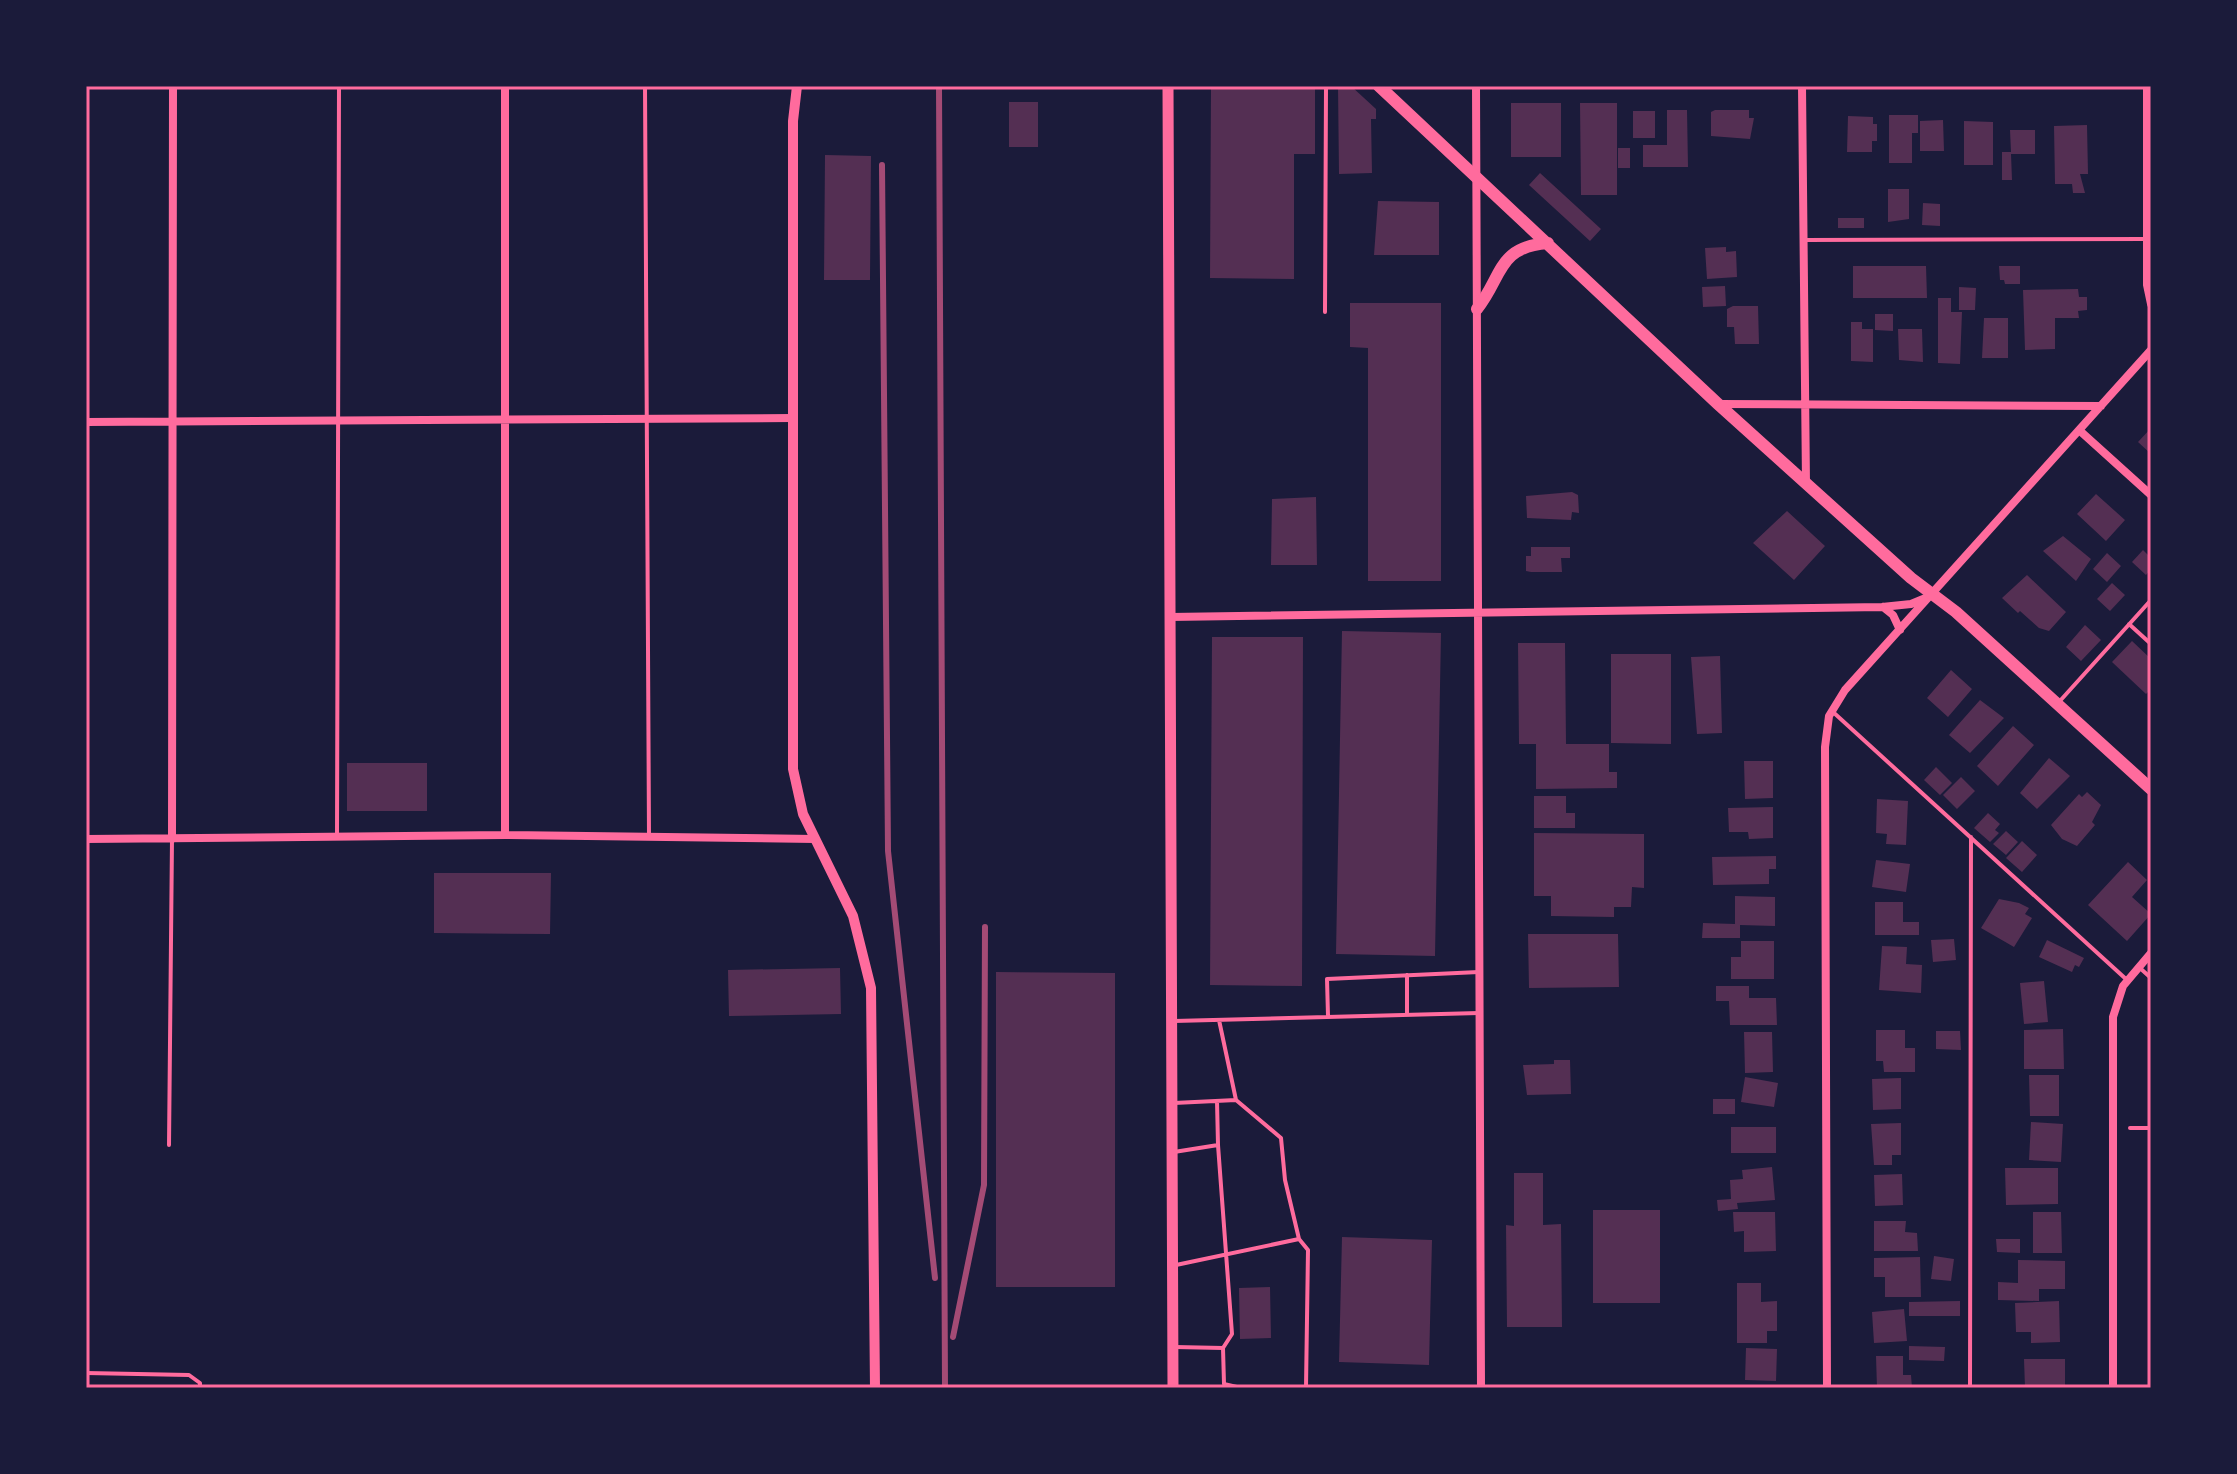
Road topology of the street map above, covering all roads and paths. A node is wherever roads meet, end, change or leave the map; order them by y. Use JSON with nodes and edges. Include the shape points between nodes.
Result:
{"nodes":[{"id":1,"x":173,"y":86,"type":"edge"},
{"id":2,"x":339,"y":86,"type":"edge"},
{"id":3,"x":505,"y":86,"type":"edge"},
{"id":4,"x":645,"y":86,"type":"edge"},
{"id":5,"x":797,"y":86,"type":"edge"},
{"id":6,"x":1168,"y":86,"type":"edge"},
{"id":7,"x":1326,"y":86,"type":"edge"},
{"id":8,"x":1379,"y":86,"type":"edge"},
{"id":9,"x":1476,"y":86,"type":"edge"},
{"id":10,"x":1802,"y":86,"type":"edge"},
{"id":11,"x":2147,"y":86,"type":"edge"},
{"id":12,"x":1477,"y":174,"type":"junction"},
{"id":13,"x":2147,"y":239,"type":"junction"},
{"id":14,"x":1803,"y":240,"type":"junction"},
{"id":15,"x":1548,"y":243,"type":"junction"},
{"id":16,"x":2151,"y":304,"type":"edge"},
{"id":17,"x":1477,"y":309,"type":"junction"},
{"id":18,"x":1325,"y":312,"type":"dead end"},
{"id":19,"x":2151,"y":350,"type":"edge"},
{"id":20,"x":1804,"y":403,"type":"junction"},
{"id":21,"x":1718,"y":404,"type":"junction"},
{"id":22,"x":2101,"y":406,"type":"junction"},
{"id":23,"x":792,"y":418,"type":"junction"},
{"id":24,"x":505,"y":419,"type":"junction"},
{"id":25,"x":647,"y":419,"type":"junction"},
{"id":26,"x":86,"y":422,"type":"edge"},
{"id":27,"x":172,"y":422,"type":"junction"},
{"id":28,"x":338,"y":422,"type":"junction"},
{"id":29,"x":2079,"y":430,"type":"junction"},
{"id":30,"x":1806,"y":484,"type":"junction"},
{"id":31,"x":2151,"y":495,"type":"edge"},
{"id":32,"x":1933,"y":594,"type":"junction"},
{"id":33,"x":2151,"y":600,"type":"edge"},
{"id":34,"x":1882,"y":607,"type":"junction"},
{"id":35,"x":1478,"y":613,"type":"junction"},
{"id":36,"x":1170,"y":617,"type":"junction"},
{"id":37,"x":2129,"y":624,"type":"junction"},
{"id":38,"x":1900,"y":630,"type":"junction"},
{"id":39,"x":2151,"y":644,"type":"edge"},
{"id":40,"x":2058,"y":703,"type":"junction"},
{"id":41,"x":1832,"y":711,"type":"junction"},
{"id":42,"x":2151,"y":789,"type":"edge"},
{"id":43,"x":505,"y":835,"type":"junction"},
{"id":44,"x":649,"y":836,"type":"junction"},
{"id":45,"x":1971,"y":837,"type":"junction"},
{"id":46,"x":86,"y":839,"type":"edge"},
{"id":47,"x":172,"y":839,"type":"junction"},
{"id":48,"x":337,"y":839,"type":"junction"},
{"id":49,"x":815,"y":839,"type":"junction"},
{"id":50,"x":2151,"y":953,"type":"edge"},
{"id":51,"x":2139,"y":967,"type":"junction"},
{"id":52,"x":1479,"y":972,"type":"junction"},
{"id":53,"x":1407,"y":975,"type":"junction"},
{"id":54,"x":2151,"y":978,"type":"edge"},
{"id":55,"x":2127,"y":980,"type":"junction"},
{"id":56,"x":1479,"y":1013,"type":"junction"},
{"id":57,"x":1407,"y":1015,"type":"junction"},
{"id":58,"x":1328,"y":1017,"type":"junction"},
{"id":59,"x":1219,"y":1020,"type":"junction"},
{"id":60,"x":1172,"y":1021,"type":"junction"},
{"id":61,"x":1236,"y":1100,"type":"junction"},
{"id":62,"x":1217,"y":1101,"type":"junction"},
{"id":63,"x":1172,"y":1103,"type":"junction"},
{"id":64,"x":2130,"y":1128,"type":"dead end"},
{"id":65,"x":2151,"y":1128,"type":"edge"},
{"id":66,"x":169,"y":1145,"type":"dead end"},
{"id":67,"x":1218,"y":1145,"type":"junction"},
{"id":68,"x":1172,"y":1152,"type":"junction"},
{"id":69,"x":1299,"y":1239,"type":"junction"},
{"id":70,"x":1226,"y":1255,"type":"junction"},
{"id":71,"x":1172,"y":1266,"type":"junction"},
{"id":72,"x":1173,"y":1347,"type":"junction"},
{"id":73,"x":1223,"y":1348,"type":"junction"},
{"id":74,"x":86,"y":1373,"type":"edge"},
{"id":75,"x":200,"y":1388,"type":"edge"},
{"id":76,"x":544,"y":1388,"type":"edge"},
{"id":77,"x":566,"y":1388,"type":"edge"},
{"id":78,"x":875,"y":1388,"type":"edge"},
{"id":79,"x":1173,"y":1388,"type":"edge"},
{"id":80,"x":1241,"y":1388,"type":"edge"},
{"id":81,"x":1306,"y":1388,"type":"edge"},
{"id":82,"x":1481,"y":1388,"type":"edge"},
{"id":83,"x":1827,"y":1388,"type":"edge"},
{"id":84,"x":1970,"y":1388,"type":"edge"},
{"id":85,"x":2113,"y":1388,"type":"edge"}],
"edges":[{"from":1,"to":27,"type":"street"},
{"from":2,"to":28,"type":"lane"},
{"from":3,"to":24,"type":"street"},
{"from":4,"to":25,"type":"lane"},
{"from":5,"to":23,"type":"street"},
{"from":6,"to":36,"type":"main road"},
{"from":7,"to":18,"type":"lane"},
{"from":8,"to":12,"type":"main road"},
{"from":9,"to":12,"type":"street"},
{"from":10,"to":14,"type":"street"},
{"from":11,"to":13,"type":"street"},
{"from":12,"to":15,"type":"main road"},
{"from":12,"to":17,"type":"street"},
{"from":13,"to":14,"type":"lane"},
{"from":13,"to":16,"type":"street"},
{"from":14,"to":20,"type":"street"},
{"from":15,"to":17,"type":"main road","via":[[1524,248],[1505,260]]},
{"from":15,"to":21,"type":"main road"},
{"from":17,"to":35,"type":"street"},
{"from":19,"to":22,"type":"street"},
{"from":20,"to":21,"type":"street"},
{"from":20,"to":22,"type":"street"},
{"from":20,"to":30,"type":"street"},
{"from":21,"to":30,"type":"main road"},
{"from":22,"to":29,"type":"street"},
{"from":23,"to":25,"type":"street"},
{"from":23,"to":49,"type":"street","via":[[793,769],[798,800]]},
{"from":24,"to":25,"type":"street"},
{"from":24,"to":28,"type":"street"},
{"from":24,"to":43,"type":"street"},
{"from":25,"to":44,"type":"lane"},
{"from":26,"to":27,"type":"street"},
{"from":27,"to":28,"type":"street"},
{"from":27,"to":47,"type":"street"},
{"from":28,"to":48,"type":"lane"},
{"from":29,"to":31,"type":"street"},
{"from":29,"to":32,"type":"street"},
{"from":30,"to":32,"type":"main road"},
{"from":32,"to":34,"type":"street","via":[[1911,604]]},
{"from":32,"to":38,"type":"street"},
{"from":32,"to":40,"type":"main road"},
{"from":33,"to":37,"type":"lane"},
{"from":34,"to":35,"type":"street"},
{"from":34,"to":38,"type":"street"},
{"from":35,"to":36,"type":"street"},
{"from":35,"to":52,"type":"street"},
{"from":36,"to":60,"type":"main road"},
{"from":37,"to":39,"type":"lane"},
{"from":37,"to":40,"type":"lane"},
{"from":38,"to":41,"type":"street"},
{"from":40,"to":42,"type":"main road"},
{"from":41,"to":45,"type":"lane"},
{"from":41,"to":83,"type":"street","via":[[1825,747]]},
{"from":43,"to":44,"type":"street"},
{"from":43,"to":48,"type":"street"},
{"from":44,"to":49,"type":"street"},
{"from":45,"to":55,"type":"lane"},
{"from":45,"to":84,"type":"lane"},
{"from":46,"to":47,"type":"street"},
{"from":47,"to":48,"type":"street"},
{"from":47,"to":66,"type":"lane"},
{"from":49,"to":78,"type":"street","via":[[853,916],[871,988]]},
{"from":50,"to":51,"type":"street"},
{"from":51,"to":54,"type":"lane"},
{"from":51,"to":55,"type":"street"},
{"from":52,"to":53,"type":"lane"},
{"from":52,"to":56,"type":"street"},
{"from":53,"to":57,"type":"lane"},
{"from":53,"to":58,"type":"lane","via":[[1327,979]]},
{"from":55,"to":85,"type":"street","via":[[2113,1017]]},
{"from":56,"to":57,"type":"lane"},
{"from":56,"to":82,"type":"street"},
{"from":57,"to":58,"type":"lane"},
{"from":58,"to":59,"type":"lane"},
{"from":59,"to":60,"type":"lane"},
{"from":59,"to":61,"type":"lane"},
{"from":60,"to":63,"type":"main road"},
{"from":61,"to":62,"type":"lane"},
{"from":61,"to":69,"type":"lane","via":[[1281,1138]]},
{"from":62,"to":63,"type":"lane"},
{"from":62,"to":67,"type":"lane"},
{"from":63,"to":68,"type":"main road"},
{"from":64,"to":65,"type":"path"},
{"from":67,"to":68,"type":"lane"},
{"from":67,"to":70,"type":"lane"},
{"from":68,"to":71,"type":"main road"},
{"from":69,"to":70,"type":"lane"},
{"from":69,"to":81,"type":"lane","via":[[1308,1250]]},
{"from":70,"to":71,"type":"lane"},
{"from":70,"to":73,"type":"lane","via":[[1232,1334]]},
{"from":71,"to":72,"type":"main road"},
{"from":72,"to":73,"type":"lane"},
{"from":72,"to":79,"type":"main road"},
{"from":73,"to":80,"type":"lane","via":[[1224,1384]]},
{"from":74,"to":75,"type":"lane","via":[[189,1375]]},
{"from":76,"to":77,"type":"lane"}]}
